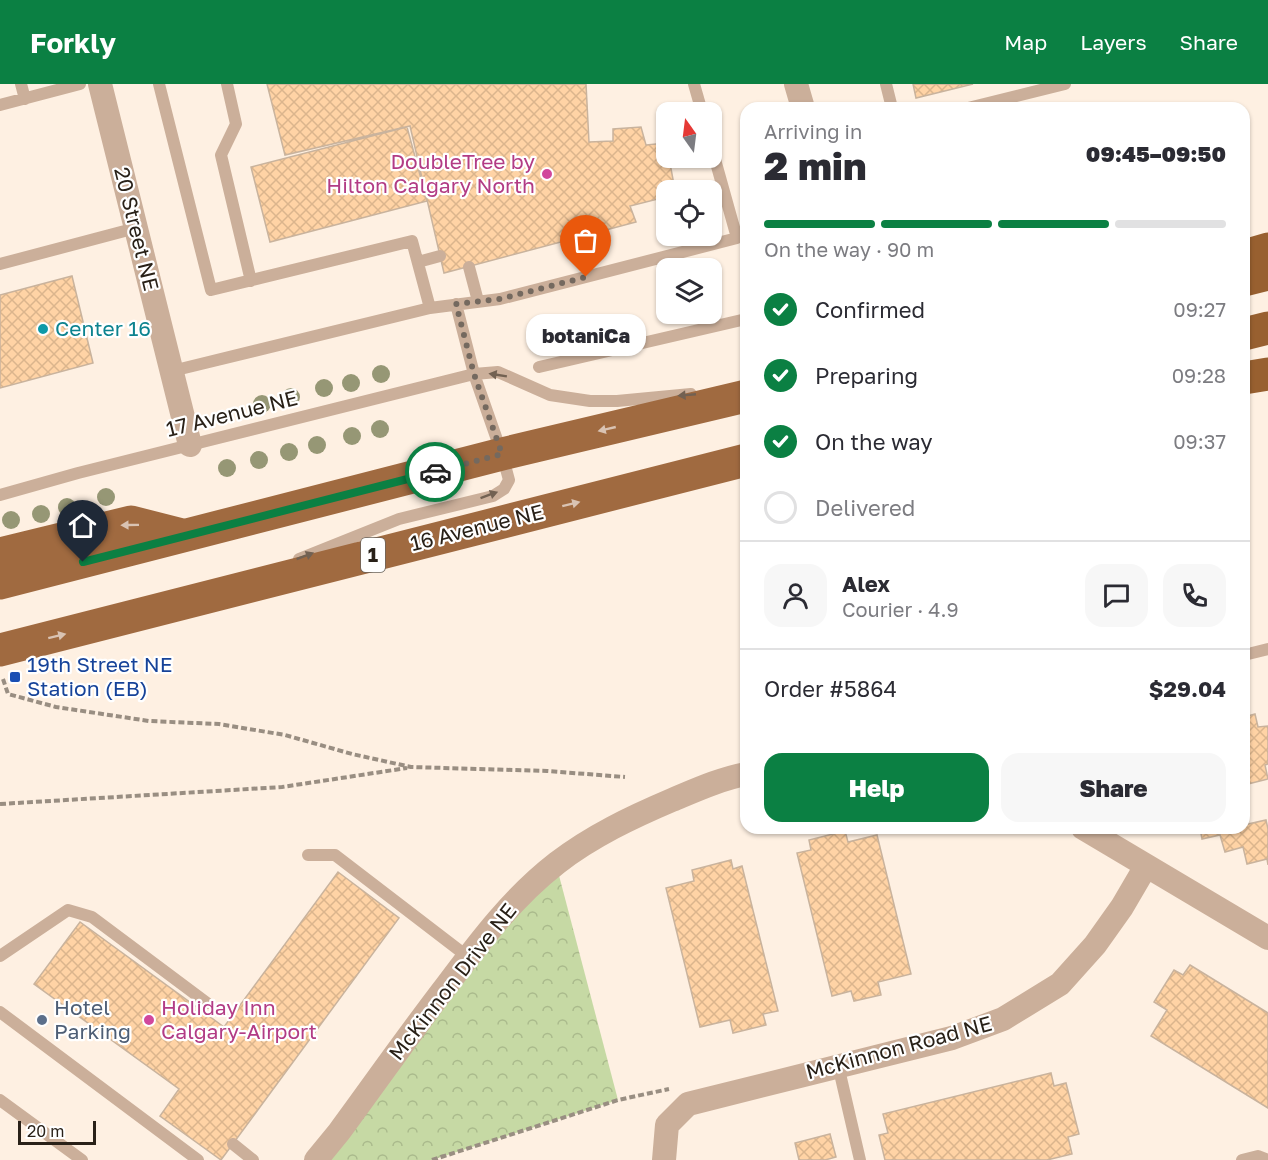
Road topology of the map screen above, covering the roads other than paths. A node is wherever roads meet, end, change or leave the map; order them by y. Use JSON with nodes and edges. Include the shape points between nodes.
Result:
{"nodes":[{"id":1,"x":21,"y":84,"type":"edge"},
{"id":2,"x":80,"y":84,"type":"edge"},
{"id":3,"x":100,"y":84,"type":"edge"},
{"id":4,"x":159,"y":84,"type":"edge"},
{"id":5,"x":227,"y":84,"type":"edge"},
{"id":6,"x":694,"y":84,"type":"edge"},
{"id":7,"x":796,"y":84,"type":"edge"},
{"id":8,"x":886,"y":84,"type":"edge"},
{"id":9,"x":1065,"y":84,"type":"edge"},
{"id":10,"x":25,"y":99,"type":"junction"},
{"id":11,"x":699,"y":102,"type":"edge"},
{"id":12,"x":800,"y":102,"type":"edge"},
{"id":13,"x":890,"y":102,"type":"edge"},
{"id":14,"x":992,"y":102,"type":"edge"},
{"id":15,"x":0,"y":105,"type":"edge"},
{"id":16,"x":717,"y":168,"type":"edge"},
{"id":17,"x":136,"y":228,"type":"junction"},
{"id":18,"x":1268,"y":249,"type":"edge"},
{"id":19,"x":1250,"y":254,"type":"edge"},
{"id":20,"x":440,"y":256,"type":"dead end"},
{"id":21,"x":418,"y":262,"type":"junction"},
{"id":22,"x":0,"y":264,"type":"edge"},
{"id":23,"x":470,"y":267,"type":"dead end"},
{"id":24,"x":1268,"y":274,"type":"edge"},
{"id":25,"x":1250,"y":278,"type":"edge"},
{"id":26,"x":250,"y":281,"type":"junction"},
{"id":27,"x":478,"y":301,"type":"junction"},
{"id":28,"x":456,"y":304,"type":"junction"},
{"id":29,"x":430,"y":308,"type":"junction"},
{"id":30,"x":740,"y":320,"type":"edge"},
{"id":31,"x":1268,"y":328,"type":"edge"},
{"id":32,"x":1250,"y":332,"type":"edge"},
{"id":33,"x":539,"y":367,"type":"dead end"},
{"id":34,"x":172,"y":371,"type":"junction"},
{"id":35,"x":474,"y":374,"type":"junction"},
{"id":36,"x":1268,"y":374,"type":"edge"},
{"id":37,"x":1250,"y":377,"type":"edge"},
{"id":38,"x":740,"y":390,"type":"edge"},
{"id":39,"x":740,"y":397,"type":"edge"},
{"id":40,"x":190,"y":445,"type":"junction"},
{"id":41,"x":502,"y":454,"type":"junction"},
{"id":42,"x":740,"y":462,"type":"edge"},
{"id":43,"x":0,"y":495,"type":"edge"},
{"id":44,"x":187,"y":536,"type":"junction"},
{"id":45,"x":0,"y":554,"type":"edge"},
{"id":46,"x":0,"y":583,"type":"edge"},
{"id":47,"x":191,"y":601,"type":"junction"},
{"id":48,"x":1268,"y":649,"type":"edge"},
{"id":49,"x":1250,"y":654,"type":"edge"},
{"id":50,"x":1,"y":664,"type":"edge"},
{"id":51,"x":740,"y":776,"type":"edge"},
{"id":52,"x":1093,"y":834,"type":"edge"},
{"id":53,"x":308,"y":855,"type":"dead end"},
{"id":54,"x":1146,"y":866,"type":"junction"},
{"id":55,"x":1268,"y":938,"type":"edge"},
{"id":56,"x":0,"y":956,"type":"edge"},
{"id":57,"x":468,"y":957,"type":"junction"},
{"id":58,"x":207,"y":1003,"type":"dead end"},
{"id":59,"x":0,"y":1012,"type":"edge"},
{"id":60,"x":838,"y":1065,"type":"junction"},
{"id":61,"x":0,"y":1100,"type":"edge"},
{"id":62,"x":233,"y":1144,"type":"dead end"},
{"id":63,"x":82,"y":1160,"type":"edge"},
{"id":64,"x":198,"y":1160,"type":"edge"},
{"id":65,"x":253,"y":1160,"type":"edge"},
{"id":66,"x":316,"y":1160,"type":"edge"},
{"id":67,"x":664,"y":1160,"type":"edge"},
{"id":68,"x":860,"y":1160,"type":"edge"},
{"id":69,"x":1242,"y":1160,"type":"edge"},
{"id":70,"x":1268,"y":1160,"type":"edge"}],
"edges":[{"from":1,"to":10,"type":"lane"},
{"from":2,"to":10,"type":"lane"},
{"from":3,"to":17,"type":"street","name":"20 Street NE"},
{"from":4,"to":26,"type":"lane","via":[[211,290]]},
{"from":5,"to":26,"type":"lane","via":[[236,124],[221,155]]},
{"from":6,"to":11,"type":"lane"},
{"from":7,"to":12,"type":"street"},
{"from":8,"to":13,"type":"lane"},
{"from":9,"to":14,"type":"lane"},
{"from":10,"to":15,"type":"lane"},
{"from":16,"to":27,"type":"lane","via":[[737,238],[500,299]]},
{"from":17,"to":22,"type":"lane"},
{"from":17,"to":34,"type":"street","name":"20 Street NE"},
{"from":18,"to":19,"type":"highway"},
{"from":20,"to":21,"type":"lane"},
{"from":21,"to":26,"type":"lane","via":[[412,241]]},
{"from":21,"to":29,"type":"lane"},
{"from":23,"to":27,"type":"lane"},
{"from":24,"to":25,"type":"highway"},
{"from":27,"to":28,"type":"lane"},
{"from":28,"to":29,"type":"lane"},
{"from":28,"to":35,"type":"lane"},
{"from":29,"to":34,"type":"lane"},
{"from":30,"to":33,"type":"lane"},
{"from":31,"to":32,"type":"highway"},
{"from":34,"to":40,"type":"street","name":"20 Street NE"},
{"from":38,"to":35,"type":"lane","name":"17 Avenue NE","one_way":true,"via":[[590,401],[550,395],[498,372]]},
{"from":35,"to":40,"type":"lane","name":"17 Avenue NE"},
{"from":35,"to":41,"type":"lane"},
{"from":36,"to":37,"type":"highway"},
{"from":39,"to":41,"type":"highway","one_way":true},
{"from":40,"to":43,"type":"lane","name":"17 Avenue NE"},
{"from":41,"to":44,"type":"highway"},
{"from":47,"to":41,"type":"lane","one_way":true,"via":[[399,519],[492,496],[504,489],[508,480]]},
{"from":47,"to":42,"type":"highway","name":"16 Avenue NE","number":"1","one_way":true},
{"from":44,"to":45,"type":"highway","one_way":true,"via":[[131,522]]},
{"from":44,"to":46,"type":"highway"},
{"from":50,"to":47,"type":"highway","name":"16 Avenue NE","number":"1","one_way":true},
{"from":48,"to":49,"type":"lane"},
{"from":51,"to":57,"type":"street","name":"McKinnon Drive NE","via":[[645,811],[586,843],[523,893]]},
{"from":52,"to":54,"type":"street"},
{"from":53,"to":57,"type":"lane","via":[[335,855]]},
{"from":54,"to":55,"type":"street"},
{"from":54,"to":60,"type":"street","name":"McKinnon Road NE","via":[[1095,945],[1060,984],[1003,1020],[952,1038]]},
{"from":56,"to":58,"type":"lane","via":[[68,910],[92,918]]},
{"from":57,"to":66,"type":"street","name":"McKinnon Drive NE"},
{"from":59,"to":64,"type":"lane","via":[[179,1137]]},
{"from":60,"to":67,"type":"street","name":"McKinnon Road NE","via":[[688,1104],[667,1125]]},
{"from":60,"to":68,"type":"lane"},
{"from":61,"to":63,"type":"lane"},
{"from":62,"to":65,"type":"lane"},
{"from":69,"to":70,"type":"lane","via":[[1258,1156]]}]}
